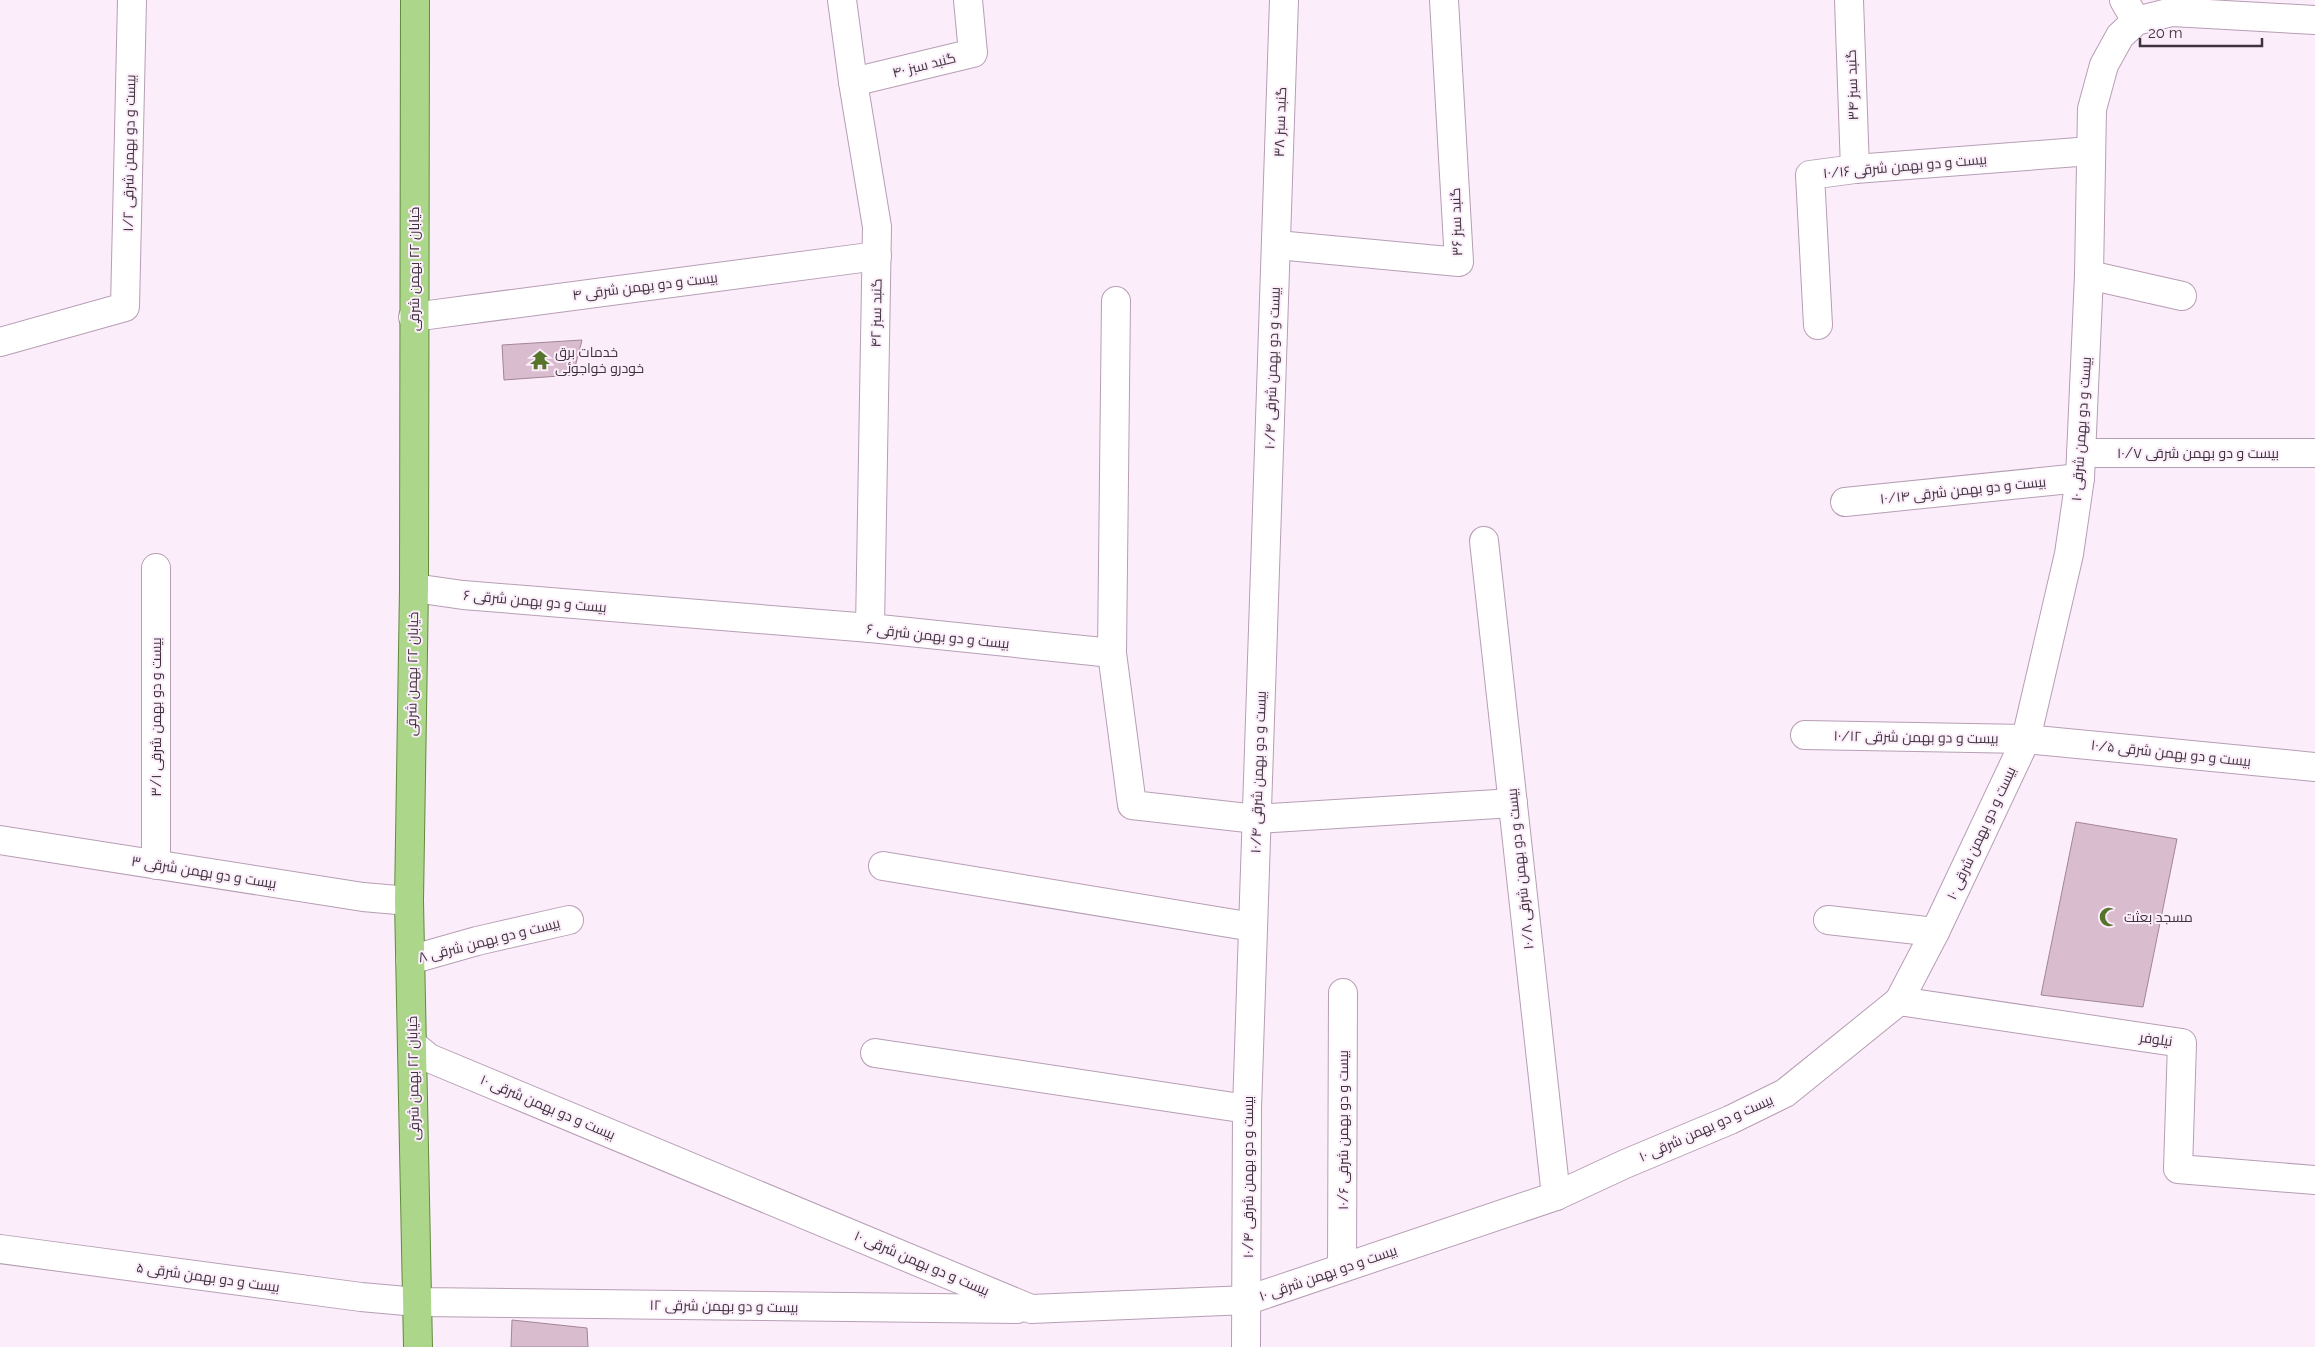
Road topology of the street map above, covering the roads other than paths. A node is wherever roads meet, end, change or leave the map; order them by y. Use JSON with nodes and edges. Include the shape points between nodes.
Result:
{"nodes":[{"id":1,"x":132,"y":0,"type":"edge"},
{"id":2,"x":415,"y":0,"type":"edge"},
{"id":3,"x":842,"y":0,"type":"edge"},
{"id":4,"x":968,"y":0,"type":"edge"},
{"id":5,"x":1284,"y":0,"type":"edge"},
{"id":6,"x":1444,"y":0,"type":"edge"},
{"id":7,"x":1848,"y":0,"type":"edge"},
{"id":8,"x":2202,"y":6,"type":"edge"},
{"id":9,"x":2130,"y":11,"type":"edge"},
{"id":10,"x":2315,"y":20,"type":"edge"},
{"id":11,"x":853,"y":82,"type":"junction"},
{"id":12,"x":2091,"y":151,"type":"junction"},
{"id":13,"x":1855,"y":169,"type":"junction"},
{"id":14,"x":1277,"y":245,"type":"junction"},
{"id":15,"x":877,"y":256,"type":"junction"},
{"id":16,"x":2089,"y":275,"type":"junction"},
{"id":17,"x":2182,"y":296,"type":"dead end"},
{"id":18,"x":1116,"y":301,"type":"dead end"},
{"id":19,"x":413,"y":317,"type":"junction"},
{"id":20,"x":1818,"y":325,"type":"dead end"},
{"id":21,"x":0,"y":342,"type":"edge"},
{"id":22,"x":2315,"y":453,"type":"edge"},
{"id":23,"x":2081,"y":465,"type":"junction"},
{"id":24,"x":1845,"y":502,"type":"dead end"},
{"id":25,"x":1484,"y":541,"type":"dead end"},
{"id":26,"x":156,"y":568,"type":"dead end"},
{"id":27,"x":414,"y":588,"type":"junction"},
{"id":28,"x":870,"y":628,"type":"junction"},
{"id":29,"x":1112,"y":654,"type":"junction"},
{"id":30,"x":1806,"y":736,"type":"dead end"},
{"id":31,"x":2026,"y":739,"type":"junction"},
{"id":32,"x":2315,"y":767,"type":"edge"},
{"id":33,"x":1513,"y":803,"type":"junction"},
{"id":34,"x":1256,"y":818,"type":"junction"},
{"id":35,"x":0,"y":840,"type":"edge"},
{"id":36,"x":156,"y":865,"type":"junction"},
{"id":37,"x":883,"y":866,"type":"dead end"},
{"id":38,"x":409,"y":901,"type":"junction"},
{"id":39,"x":569,"y":920,"type":"dead end"},
{"id":40,"x":1828,"y":920,"type":"dead end"},
{"id":41,"x":1253,"y":927,"type":"junction"},
{"id":42,"x":1935,"y":932,"type":"junction"},
{"id":43,"x":410,"y":960,"type":"junction"},
{"id":44,"x":1344,"y":993,"type":"dead end"},
{"id":45,"x":1898,"y":1001,"type":"junction"},
{"id":46,"x":412,"y":1044,"type":"junction"},
{"id":47,"x":875,"y":1052,"type":"dead end"},
{"id":48,"x":1247,"y":1109,"type":"junction"},
{"id":49,"x":2315,"y":1180,"type":"edge"},
{"id":50,"x":1556,"y":1196,"type":"junction"},
{"id":51,"x":0,"y":1249,"type":"edge"},
{"id":52,"x":1342,"y":1268,"type":"junction"},
{"id":53,"x":1248,"y":1300,"type":"junction"},
{"id":54,"x":417,"y":1302,"type":"junction"},
{"id":55,"x":1031,"y":1309,"type":"junction"},
{"id":56,"x":418,"y":1347,"type":"edge"},
{"id":57,"x":1246,"y":1347,"type":"edge"}],
"edges":[{"from":1,"to":21,"type":"street","name":"بیست و دو بهمن شرقی ۱/۲","via":[[125,307]]},
{"from":2,"to":19,"type":"main road","name":"خیابان ۲۲ بهمن شرقی"},
{"from":3,"to":11,"type":"street","name":"گنبد سبز ۴۲"},
{"from":4,"to":11,"type":"street","name":"گنبد سبز ۴۰","via":[[973,53]]},
{"from":5,"to":14,"type":"street","name":"گنبد سبز ۳۸"},
{"from":6,"to":14,"type":"street","name":"گنبد سبز ۳۶","via":[[1459,262]]},
{"from":7,"to":13,"type":"street","name":"گنبد سبز ۳۴"},
{"from":8,"to":9,"type":"street","name":"بیست و دو بهمن شرقی ۱۰","via":[[2172,12]]},
{"from":8,"to":10,"type":"street","name":"بیست و دو بهمن شرقی ۱۰"},
{"from":9,"to":12,"type":"street","name":"بیست و دو بهمن شرقی ۱۰","via":[[2104,64],[2092,109]]},
{"from":11,"to":15,"type":"street","name":"گنبد سبز ۴۲","via":[[877,227]]},
{"from":12,"to":13,"type":"street","name":"بیست و دو بهمن شرقی ۱۰/۱۶"},
{"from":12,"to":16,"type":"street","name":"بیست و دو بهمن شرقی ۱۰"},
{"from":13,"to":20,"type":"street","name":"بیست و دو بهمن شرقی ۱۰/۱۶","via":[[1810,175]]},
{"from":14,"to":34,"type":"street","name":"بیست و دو بهمن شرقی ۱۰/۴"},
{"from":15,"to":19,"type":"street","name":"بیست و دو بهمن شرقی ۴"},
{"from":15,"to":28,"type":"street","name":"گنبد سبز ۴۲"},
{"from":16,"to":17,"type":"street"},
{"from":16,"to":23,"type":"street","name":"بیست و دو بهمن شرقی ۱۰"},
{"from":18,"to":29,"type":"street"},
{"from":19,"to":27,"type":"main road","name":"خیابان ۲۲ بهمن شرقی"},
{"from":22,"to":23,"type":"street","name":"بیست و دو بهمن شرقی ۱۰/۷"},
{"from":23,"to":24,"type":"street","name":"بیست و دو بهمن شرقی ۱۰/۱۴"},
{"from":23,"to":31,"type":"street","name":"بیست و دو بهمن شرقی ۱۰","via":[[2068,554]]},
{"from":25,"to":33,"type":"street","name":"بیست و دو بهمن شرقی ۱۰/۸"},
{"from":26,"to":36,"type":"street","name":"بیست و دو بهمن شرقی ۳/۱"},
{"from":27,"to":28,"type":"street","name":"بیست و دو بهمن شرقی ۶","via":[[463,595]]},
{"from":27,"to":38,"type":"main road","name":"خیابان ۲۲ بهمن شرقی"},
{"from":28,"to":29,"type":"street","name":"بیست و دو بهمن شرقی ۶"},
{"from":29,"to":34,"type":"street","via":[[1132,805]]},
{"from":30,"to":31,"type":"street","name":"بیست و دو بهمن شرقی ۱۰/۱۲"},
{"from":31,"to":32,"type":"street","name":"بیست و دو بهمن شرقی ۱۰/۵"},
{"from":31,"to":42,"type":"street","name":"بیست و دو بهمن شرقی ۱۰"},
{"from":33,"to":34,"type":"street"},
{"from":33,"to":50,"type":"street","name":"بیست و دو بهمن شرقی ۱۰/۸"},
{"from":34,"to":41,"type":"street","name":"بیست و دو بهمن شرقی ۱۰/۴"},
{"from":35,"to":36,"type":"street","name":"بیست و دو بهمن شرقی ۳"},
{"from":36,"to":38,"type":"street","name":"بیست و دو بهمن شرقی ۳","via":[[363,897]]},
{"from":37,"to":41,"type":"street"},
{"from":38,"to":43,"type":"main road","name":"خیابان ۲۲ بهمن شرقی"},
{"from":39,"to":43,"type":"street","name":"بیست و دو بهمن شرقی ۸"},
{"from":40,"to":42,"type":"street"},
{"from":41,"to":48,"type":"street","name":"بیست و دو بهمن شرقی ۱۰/۴"},
{"from":42,"to":45,"type":"street","name":"بیست و دو بهمن شرقی ۱۰"},
{"from":43,"to":46,"type":"main road","name":"خیابان ۲۲ بهمن شرقی"},
{"from":44,"to":52,"type":"street","name":"بیست و دو بهمن شرقی ۱۰/۶"},
{"from":45,"to":49,"type":"street","name":"نیلوفر","via":[[2182,1043],[2178,1169]]},
{"from":45,"to":50,"type":"street","name":"بیست و دو بهمن شرقی ۱۰","via":[[1786,1093]]},
{"from":46,"to":54,"type":"main road","name":"خیابان ۲۲ بهمن شرقی"},
{"from":46,"to":55,"type":"street","name":"بیست و دو بهمن شرقی ۱۰","via":[[429,1058]]},
{"from":47,"to":48,"type":"street"},
{"from":48,"to":53,"type":"street","name":"بیست و دو بهمن شرقی ۱۰/۴"},
{"from":50,"to":52,"type":"street","name":"بیست و دو بهمن شرقی ۱۰"},
{"from":51,"to":54,"type":"street","name":"بیست و دو بهمن شرقی ۵"},
{"from":52,"to":53,"type":"street","name":"بیست و دو بهمن شرقی ۱۰"},
{"from":53,"to":55,"type":"street","name":"بیست و دو بهمن شرقی ۱۰"},
{"from":53,"to":57,"type":"street","name":"بیست و دو بهمن شرقی ۱۰/۴"},
{"from":54,"to":55,"type":"street","name":"بیست و دو بهمن شرقی ۱۲"},
{"from":54,"to":56,"type":"main road","name":"خیابان ۲۲ بهمن شرقی"}]}
